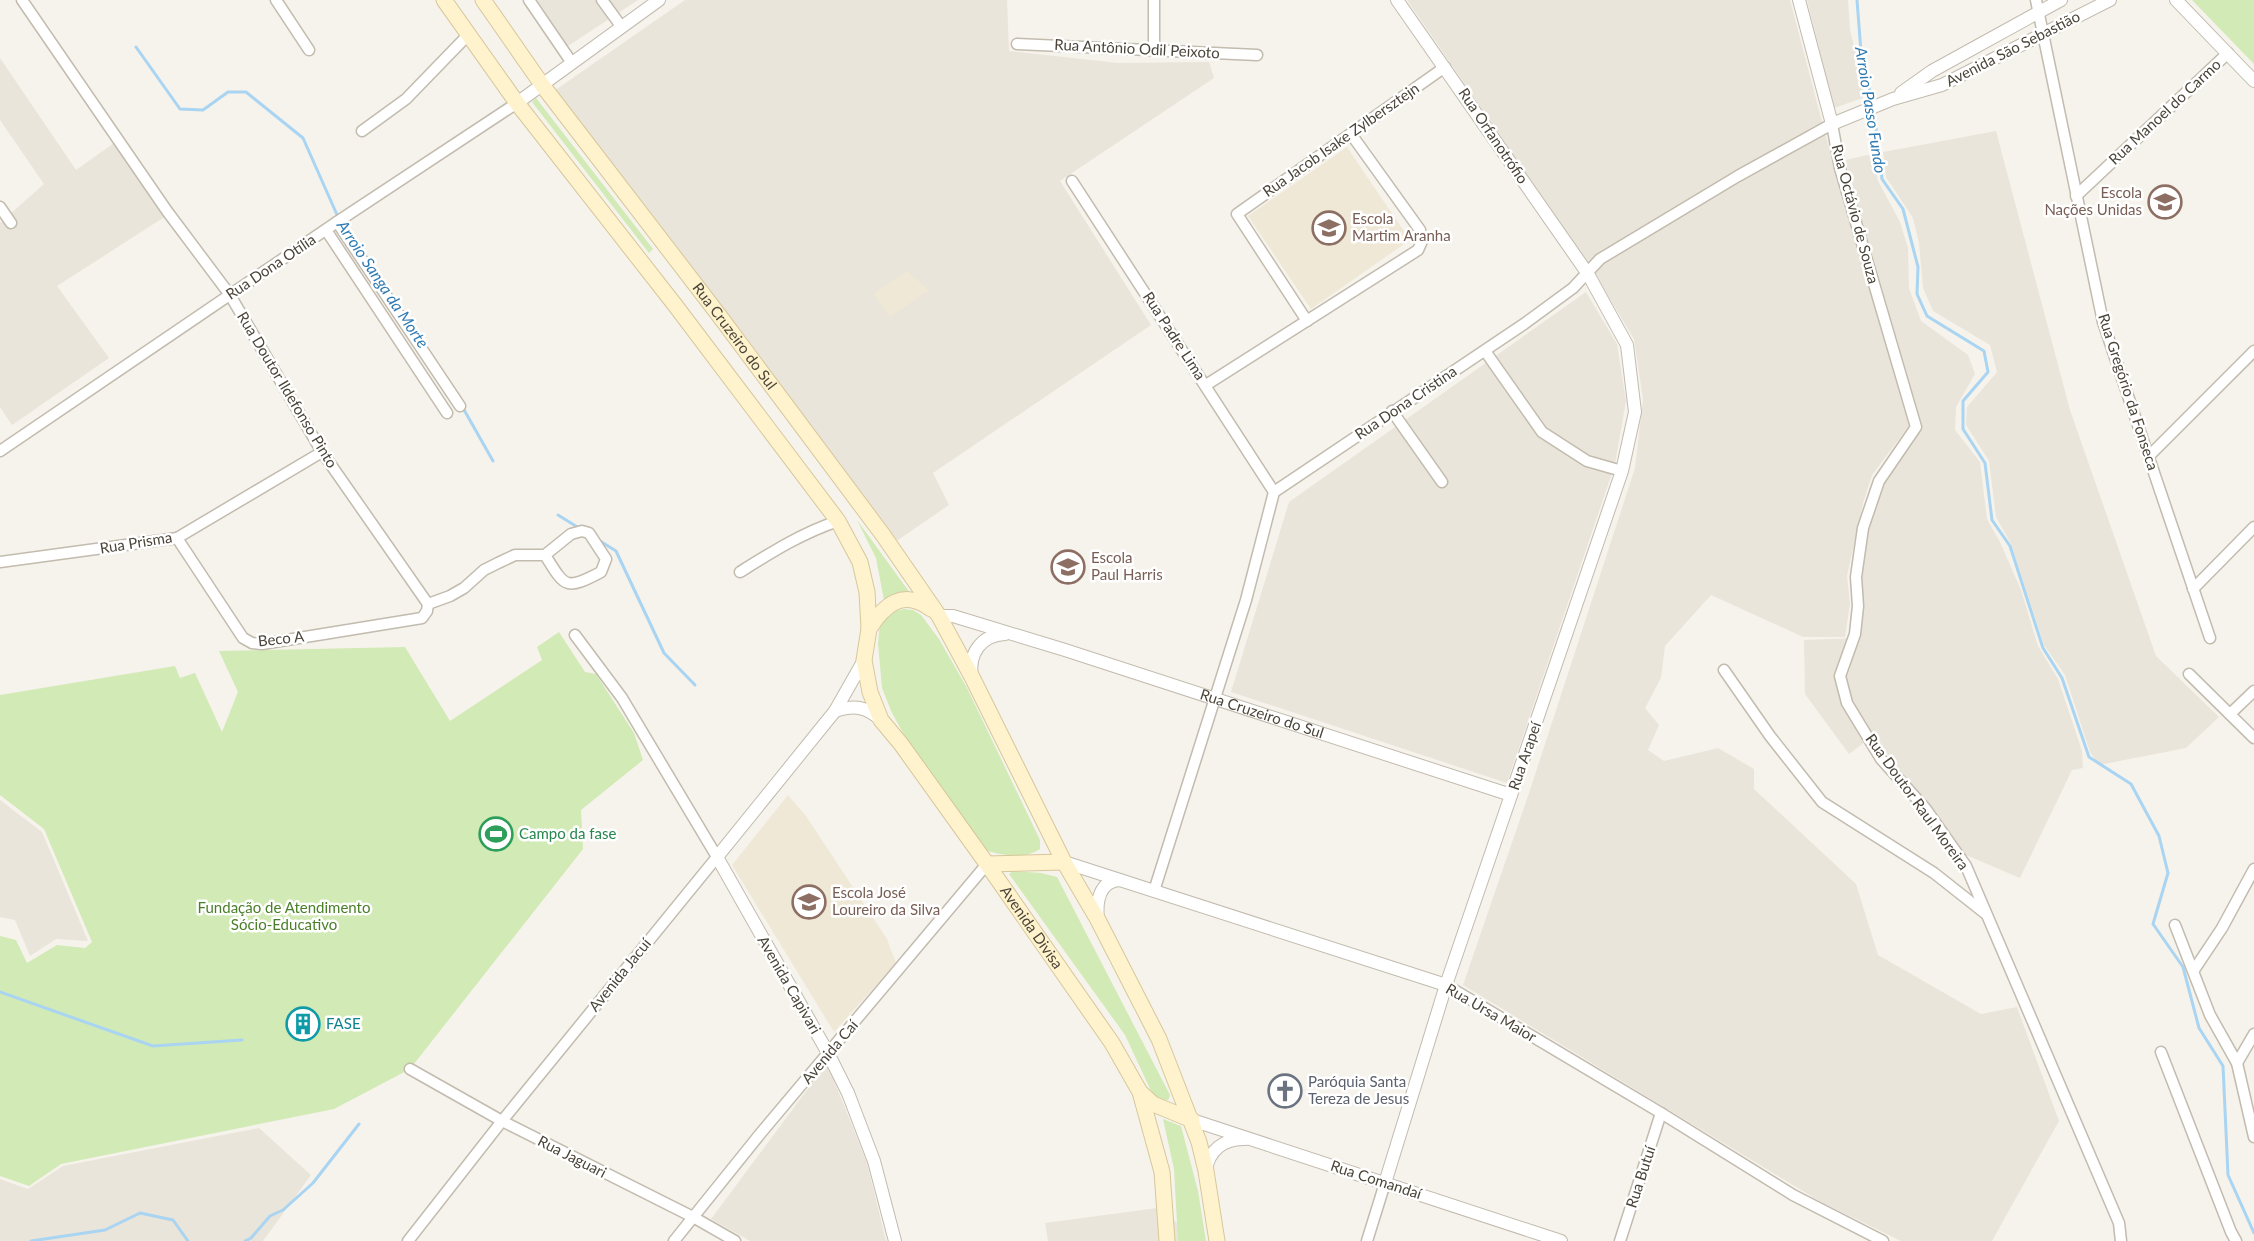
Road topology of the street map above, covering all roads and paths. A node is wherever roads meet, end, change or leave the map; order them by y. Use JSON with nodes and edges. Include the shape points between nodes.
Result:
{"nodes":[{"id":1,"x":22,"y":0,"type":"edge"},
{"id":2,"x":276,"y":0,"type":"edge"},
{"id":3,"x":444,"y":0,"type":"edge"},
{"id":4,"x":483,"y":0,"type":"edge"},
{"id":5,"x":529,"y":0,"type":"edge"},
{"id":6,"x":602,"y":0,"type":"edge"},
{"id":7,"x":659,"y":0,"type":"edge"},
{"id":8,"x":1154,"y":0,"type":"edge"},
{"id":9,"x":1397,"y":0,"type":"edge"},
{"id":10,"x":1798,"y":0,"type":"edge"},
{"id":11,"x":2061,"y":0,"type":"edge"},
{"id":12,"x":2110,"y":0,"type":"edge"},
{"id":13,"x":2176,"y":0,"type":"edge"},
{"id":14,"x":2037,"y":6,"type":"edge"},
{"id":15,"x":621,"y":26,"type":"junction"},
{"id":16,"x":468,"y":35,"type":"junction"},
{"id":17,"x":2043,"y":35,"type":"junction"},
{"id":18,"x":1017,"y":44,"type":"dead end"},
{"id":19,"x":1154,"y":49,"type":"junction"},
{"id":20,"x":309,"y":50,"type":"dead end"},
{"id":21,"x":2228,"y":53,"type":"junction"},
{"id":22,"x":1257,"y":55,"type":"dead end"},
{"id":23,"x":572,"y":63,"type":"junction"},
{"id":24,"x":1445,"y":67,"type":"junction"},
{"id":25,"x":2254,"y":81,"type":"edge"},
{"id":26,"x":543,"y":86,"type":"junction"},
{"id":27,"x":1893,"y":99,"type":"junction"},
{"id":28,"x":517,"y":103,"type":"junction"},
{"id":29,"x":1832,"y":124,"type":"junction"},
{"id":30,"x":362,"y":131,"type":"dead end"},
{"id":31,"x":1351,"y":134,"type":"junction"},
{"id":32,"x":1072,"y":181,"type":"dead end"},
{"id":33,"x":2076,"y":196,"type":"junction"},
{"id":34,"x":0,"y":207,"type":"edge"},
{"id":35,"x":337,"y":222,"type":"junction"},
{"id":36,"x":10,"y":223,"type":"dead end"},
{"id":37,"x":326,"y":230,"type":"junction"},
{"id":38,"x":1587,"y":274,"type":"junction"},
{"id":39,"x":230,"y":295,"type":"junction"},
{"id":40,"x":1307,"y":321,"type":"junction"},
{"id":41,"x":1485,"y":351,"type":"junction"},
{"id":42,"x":2254,"y":351,"type":"edge"},
{"id":43,"x":1206,"y":385,"type":"junction"},
{"id":44,"x":460,"y":406,"type":"dead end"},
{"id":45,"x":1392,"y":411,"type":"junction"},
{"id":46,"x":447,"y":413,"type":"dead end"},
{"id":47,"x":1917,"y":427,"type":"joint"},
{"id":48,"x":0,"y":451,"type":"edge"},
{"id":49,"x":322,"y":452,"type":"junction"},
{"id":50,"x":2149,"y":456,"type":"junction"},
{"id":51,"x":1622,"y":471,"type":"junction"},
{"id":52,"x":1442,"y":482,"type":"dead end"},
{"id":53,"x":1274,"y":492,"type":"junction"},
{"id":54,"x":838,"y":521,"type":"junction"},
{"id":55,"x":2254,"y":527,"type":"edge"},
{"id":56,"x":177,"y":538,"type":"junction"},
{"id":57,"x":545,"y":555,"type":"junction"},
{"id":58,"x":0,"y":562,"type":"edge"},
{"id":59,"x":740,"y":572,"type":"dead end"},
{"id":60,"x":2193,"y":589,"type":"junction"},
{"id":61,"x":428,"y":604,"type":"junction"},
{"id":62,"x":939,"y":616,"type":"junction"},
{"id":63,"x":868,"y":629,"type":"junction"},
{"id":64,"x":1010,"y":633,"type":"junction"},
{"id":65,"x":575,"y":635,"type":"dead end"},
{"id":66,"x":2210,"y":638,"type":"dead end"},
{"id":67,"x":864,"y":660,"type":"junction"},
{"id":68,"x":1724,"y":670,"type":"dead end"},
{"id":69,"x":2189,"y":674,"type":"dead end"},
{"id":70,"x":972,"y":677,"type":"junction"},
{"id":71,"x":2254,"y":691,"type":"edge"},
{"id":72,"x":1214,"y":700,"type":"junction"},
{"id":73,"x":835,"y":711,"type":"junction"},
{"id":74,"x":2230,"y":714,"type":"junction"},
{"id":75,"x":881,"y":720,"type":"junction"},
{"id":76,"x":2254,"y":738,"type":"edge"},
{"id":77,"x":1511,"y":795,"type":"junction"},
{"id":78,"x":717,"y":857,"type":"junction"},
{"id":79,"x":1064,"y":862,"type":"junction"},
{"id":80,"x":987,"y":864,"type":"junction"},
{"id":81,"x":2254,"y":869,"type":"edge"},
{"id":82,"x":1120,"y":880,"type":"junction"},
{"id":83,"x":1154,"y":891,"type":"junction"},
{"id":84,"x":1989,"y":916,"type":"junction"},
{"id":85,"x":1098,"y":920,"type":"junction"},
{"id":86,"x":2175,"y":925,"type":"dead end"},
{"id":87,"x":2194,"y":970,"type":"junction"},
{"id":88,"x":1446,"y":985,"type":"junction"},
{"id":89,"x":2254,"y":1034,"type":"edge"},
{"id":90,"x":2161,"y":1052,"type":"dead end"},
{"id":91,"x":828,"y":1053,"type":"junction"},
{"id":92,"x":2237,"y":1064,"type":"junction"},
{"id":93,"x":410,"y":1069,"type":"dead end"},
{"id":94,"x":1140,"y":1092,"type":"junction"},
{"id":95,"x":1661,"y":1113,"type":"junction"},
{"id":96,"x":1192,"y":1120,"type":"junction"},
{"id":97,"x":502,"y":1121,"type":"junction"},
{"id":98,"x":2254,"y":1137,"type":"edge"},
{"id":99,"x":1249,"y":1139,"type":"junction"},
{"id":100,"x":1206,"y":1172,"type":"junction"},
{"id":101,"x":1385,"y":1183,"type":"junction"},
{"id":102,"x":693,"y":1217,"type":"junction"},
{"id":103,"x":408,"y":1241,"type":"edge"},
{"id":104,"x":674,"y":1241,"type":"edge"},
{"id":105,"x":735,"y":1241,"type":"edge"},
{"id":106,"x":894,"y":1241,"type":"edge"},
{"id":107,"x":1167,"y":1241,"type":"edge"},
{"id":108,"x":1217,"y":1241,"type":"edge"},
{"id":109,"x":1367,"y":1241,"type":"edge"},
{"id":110,"x":1561,"y":1241,"type":"edge"},
{"id":111,"x":1620,"y":1241,"type":"edge"},
{"id":112,"x":1884,"y":1241,"type":"edge"},
{"id":113,"x":2121,"y":1241,"type":"edge"},
{"id":114,"x":2236,"y":1241,"type":"edge"}],
"edges":[{"from":1,"to":39,"type":"street","name":"Rua Doutor Ildefonso Pinto","via":[[166,211]]},
{"from":2,"to":20,"type":"street"},
{"from":3,"to":16,"type":"main road","name":"Rua Cruzeiro do Sul"},
{"from":4,"to":26,"type":"main road","name":"Rua Cruzeiro do Sul"},
{"from":5,"to":23,"type":"street"},
{"from":6,"to":15,"type":"street"},
{"from":7,"to":15,"type":"street","name":"Rua Dona Otília"},
{"from":8,"to":19,"type":"street"},
{"from":9,"to":24,"type":"street","name":"Rua Orfanotrófio"},
{"from":10,"to":29,"type":"street","name":"Rua Octávio de Souza"},
{"from":11,"to":14,"type":"street","name":"Avenida São Sebastião"},
{"from":12,"to":17,"type":"street","name":"Avenida São Sebastião"},
{"from":13,"to":21,"type":"street"},
{"from":14,"to":17,"type":"street","name":"Rua Gregório da Fonseca"},
{"from":14,"to":27,"type":"street","name":"Avenida São Sebastião"},
{"from":15,"to":23,"type":"street","name":"Rua Dona Otília"},
{"from":16,"to":28,"type":"main road","name":"Rua Cruzeiro do Sul"},
{"from":16,"to":30,"type":"street","via":[[406,99]]},
{"from":17,"to":27,"type":"street","name":"Avenida São Sebastião","via":[[1942,85]]},
{"from":17,"to":33,"type":"street","name":"Rua Gregório da Fonseca"},
{"from":18,"to":19,"type":"street","name":"Rua Antônio Odil Peixoto"},
{"from":19,"to":22,"type":"street","name":"Rua Antônio Odil Peixoto"},
{"from":21,"to":25,"type":"street"},
{"from":21,"to":33,"type":"street","name":"Rua Manoel do Carmo"},
{"from":23,"to":26,"type":"street","name":"Rua Dona Otília"},
{"from":24,"to":31,"type":"street","name":"Rua Jacob Isake Zylbersztejn"},
{"from":24,"to":38,"type":"street","name":"Rua Orfanotrófio"},
{"from":26,"to":28,"type":"street","name":"Rua Dona Otília"},
{"from":26,"to":62,"type":"main road","name":"Rua Cruzeiro do Sul","via":[[718,314]]},
{"from":27,"to":29,"type":"street","name":"Rua Dona Cristina"},
{"from":28,"to":35,"type":"street","name":"Rua Dona Otília"},
{"from":28,"to":54,"type":"main road","name":"Rua Cruzeiro do Sul"},
{"from":29,"to":38,"type":"street","name":"Rua Dona Cristina","via":[[1600,259]]},
{"from":29,"to":47,"type":"street","name":"Rua Octávio de Souza","via":[[1840,168]]},
{"from":31,"to":40,"type":"street","name":"Rua Jacob Isake Zylbersztejn","via":[[1237,214]]},
{"from":31,"to":40,"type":"street","via":[[1420,230],[1422,241],[1418,250]]},
{"from":32,"to":43,"type":"street","name":"Rua Padre Lima"},
{"from":33,"to":50,"type":"street","name":"Rua Gregório da Fonseca","via":[[2103,322]]},
{"from":34,"to":36,"type":"street"},
{"from":35,"to":37,"type":"street","name":"Rua Dona Otília"},
{"from":35,"to":44,"type":"street"},
{"from":37,"to":39,"type":"street","name":"Rua Dona Otília"},
{"from":37,"to":46,"type":"street"},
{"from":38,"to":41,"type":"street","name":"Rua Dona Cristina"},
{"from":38,"to":51,"type":"street","name":"Rua Arapeí","via":[[1627,345],[1635,412]]},
{"from":39,"to":48,"type":"street","name":"Rua Dona Otília"},
{"from":39,"to":49,"type":"street","name":"Rua Doutor Ildefonso Pinto"},
{"from":40,"to":43,"type":"street"},
{"from":41,"to":45,"type":"street","name":"Rua Dona Cristina"},
{"from":41,"to":51,"type":"street","via":[[1542,432],[1587,461]]},
{"from":42,"to":50,"type":"street"},
{"from":43,"to":53,"type":"street","name":"Rua Padre Lima"},
{"from":45,"to":52,"type":"street"},
{"from":45,"to":53,"type":"street","name":"Rua Dona Cristina"},
{"from":47,"to":84,"type":"street","name":"Rua Doutor Raul Moreira","via":[[1879,481],[1863,528],[1856,577],[1855,634],[1840,676],[1847,703],[1881,759],[1925,808],[1966,866]]},
{"from":49,"to":56,"type":"street","name":"Rua Prisma"},
{"from":49,"to":61,"type":"street","name":"Rua Doutor Ildefonso Pinto"},
{"from":50,"to":60,"type":"street","name":"Rua Gregório da Fonseca"},
{"from":51,"to":77,"type":"street","name":"Rua Arapeí"},
{"from":53,"to":72,"type":"street","via":[[1246,600]]},
{"from":54,"to":59,"type":"street","via":[[789,542]]},
{"from":54,"to":63,"type":"main road","name":"Rua Cruzeiro do Sul","via":[[860,562],[867,592]]},
{"from":55,"to":60,"type":"street"},
{"from":56,"to":58,"type":"street","name":"Rua Prisma"},
{"from":56,"to":61,"type":"street","name":"Beco A","via":[[243,638],[252,643],[422,618]]},
{"from":57,"to":57,"type":"street","via":[[571,534],[582,531],[589,533],[606,559],[601,572],[579,584],[570,584],[561,580]]},
{"from":57,"to":61,"type":"street","via":[[515,555],[484,570],[450,596]]},
{"from":60,"to":66,"type":"street","name":"Rua Gregório da Fonseca"},
{"from":62,"to":63,"type":"main road","via":[[920,602],[895,601],[885,606]]},
{"from":62,"to":64,"type":"street","name":"Rua Cruzeiro do Sul","via":[[953,616]]},
{"from":62,"to":70,"type":"main road"},
{"from":63,"to":67,"type":"main road","name":"Avenida Divisa"},
{"from":64,"to":70,"type":"street","via":[[988,638],[979,645],[970,667]]},
{"from":64,"to":72,"type":"street","name":"Rua Cruzeiro do Sul"},
{"from":65,"to":78,"type":"street","name":"Avenida Capivari","via":[[622,698]]},
{"from":67,"to":73,"type":"street","name":"Avenida Jacuí"},
{"from":67,"to":75,"type":"main road","name":"Avenida Divisa"},
{"from":68,"to":84,"type":"street","via":[[1822,802],[1934,873]]},
{"from":69,"to":74,"type":"street"},
{"from":70,"to":79,"type":"main road"},
{"from":71,"to":74,"type":"street"},
{"from":72,"to":77,"type":"street","name":"Rua Cruzeiro do Sul"},
{"from":72,"to":83,"type":"street"},
{"from":73,"to":75,"type":"street","via":[[847,707],[866,709]]},
{"from":73,"to":78,"type":"street","name":"Avenida Jacuí"},
{"from":74,"to":76,"type":"street"},
{"from":75,"to":80,"type":"main road","name":"Avenida Divisa"},
{"from":77,"to":88,"type":"street","name":"Rua Arapeí"},
{"from":78,"to":91,"type":"street","name":"Avenida Capivari"},
{"from":78,"to":97,"type":"street","name":"Avenida Jacuí"},
{"from":79,"to":80,"type":"main road"},
{"from":79,"to":82,"type":"street","name":"Rua Ursa Maior"},
{"from":79,"to":85,"type":"main road"},
{"from":80,"to":91,"type":"street","name":"Avenida Caí"},
{"from":80,"to":94,"type":"main road","name":"Avenida Divisa","via":[[1112,1043]]},
{"from":81,"to":87,"type":"street"},
{"from":82,"to":83,"type":"street","name":"Rua Ursa Maior"},
{"from":82,"to":85,"type":"street","via":[[1110,882],[1098,897]]},
{"from":83,"to":88,"type":"street","name":"Rua Ursa Maior"},
{"from":84,"to":113,"type":"street","name":"Rua Doutor Raul Moreira","via":[[2119,1223]]},
{"from":85,"to":96,"type":"main road","via":[[1159,1039]]},
{"from":86,"to":87,"type":"street"},
{"from":87,"to":92,"type":"street","via":[[2210,1015]]},
{"from":88,"to":95,"type":"street","name":"Rua Ursa Maior"},
{"from":88,"to":101,"type":"street","name":"Rua Arapeí"},
{"from":89,"to":92,"type":"street"},
{"from":90,"to":114,"type":"street"},
{"from":91,"to":102,"type":"street","name":"Avenida Caí"},
{"from":91,"to":106,"type":"street","name":"Avenida Capivari","via":[[874,1161]]},
{"from":92,"to":98,"type":"street"},
{"from":93,"to":97,"type":"street","name":"Rua Jaguari"},
{"from":94,"to":96,"type":"main road","via":[[1152,1104]]},
{"from":94,"to":107,"type":"main road","name":"Avenida Divisa","via":[[1162,1172]]},
{"from":95,"to":111,"type":"street","name":"Rua Butuí"},
{"from":95,"to":112,"type":"street","name":"Rua Ursa Maior","via":[[1793,1196]]},
{"from":96,"to":99,"type":"street","name":"Rua Comandaí"},
{"from":96,"to":100,"type":"main road"},
{"from":97,"to":102,"type":"street","name":"Rua Jaguari"},
{"from":97,"to":103,"type":"street","name":"Avenida Jacuí"},
{"from":99,"to":100,"type":"street","via":[[1237,1138],[1215,1149]]},
{"from":99,"to":101,"type":"street","name":"Rua Comandaí"},
{"from":100,"to":108,"type":"main road"},
{"from":101,"to":109,"type":"street","name":"Rua Arapeí"},
{"from":101,"to":110,"type":"street","name":"Rua Comandaí"},
{"from":102,"to":104,"type":"street","name":"Avenida Caí"},
{"from":102,"to":105,"type":"street","name":"Rua Jaguari"}]}
